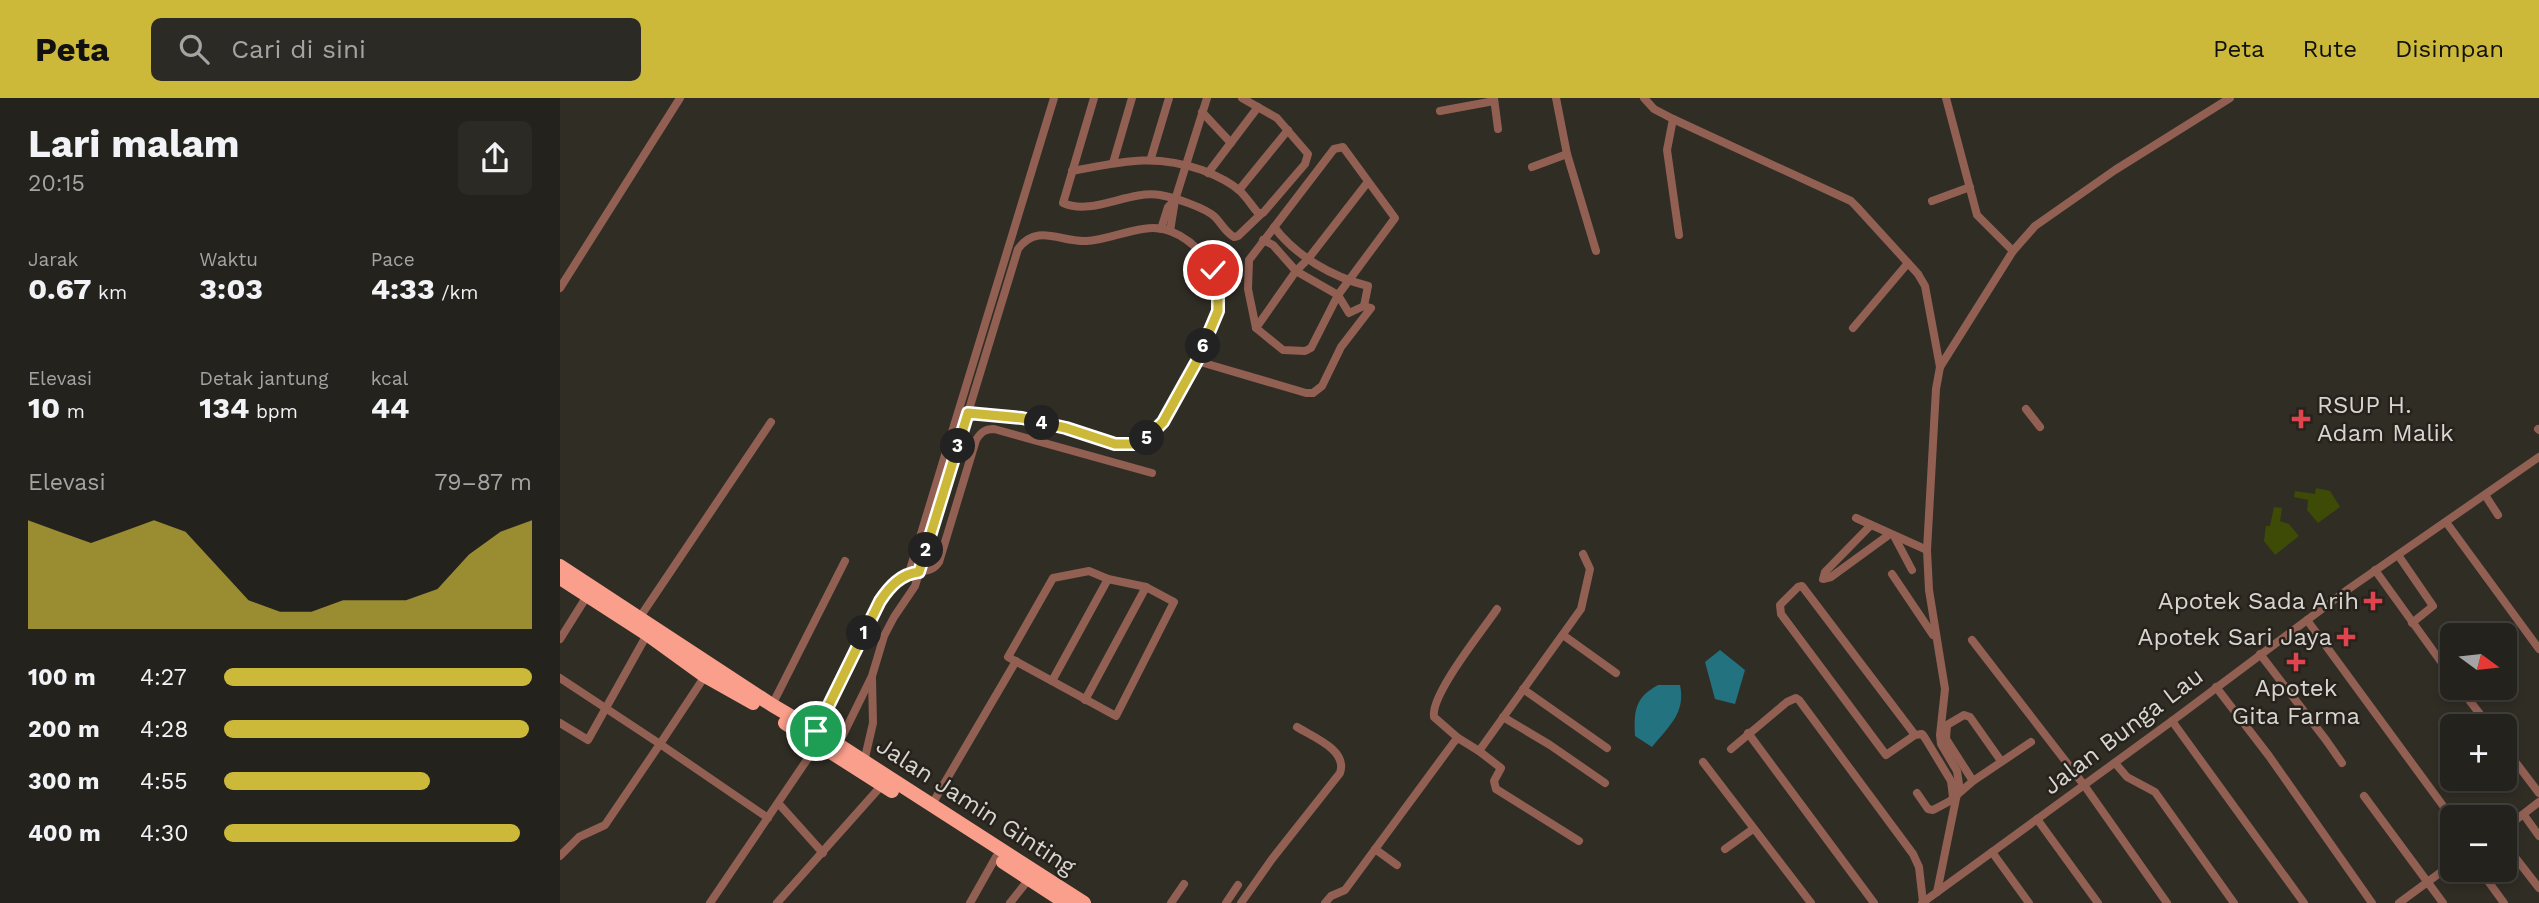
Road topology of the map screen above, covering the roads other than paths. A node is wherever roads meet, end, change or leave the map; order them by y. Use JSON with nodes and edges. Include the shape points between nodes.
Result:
{"nodes":[{"id":1,"x":680,"y":98,"type":"edge"},
{"id":2,"x":1054,"y":98,"type":"edge"},
{"id":3,"x":1094,"y":98,"type":"edge"},
{"id":4,"x":1132,"y":98,"type":"edge"},
{"id":5,"x":1169,"y":98,"type":"edge"},
{"id":6,"x":1207,"y":98,"type":"edge"},
{"id":7,"x":1242,"y":98,"type":"edge"},
{"id":8,"x":1556,"y":98,"type":"edge"},
{"id":9,"x":1644,"y":98,"type":"edge"},
{"id":10,"x":1946,"y":98,"type":"edge"},
{"id":11,"x":2230,"y":98,"type":"edge"},
{"id":12,"x":1494,"y":100,"type":"edge"},
{"id":13,"x":1258,"y":107,"type":"junction"},
{"id":14,"x":1440,"y":111,"type":"dead end"},
{"id":15,"x":1202,"y":112,"type":"junction"},
{"id":16,"x":1673,"y":119,"type":"junction"},
{"id":17,"x":1498,"y":129,"type":"dead end"},
{"id":18,"x":1288,"y":130,"type":"junction"},
{"id":19,"x":1231,"y":143,"type":"junction"},
{"id":20,"x":1567,"y":154,"type":"junction"},
{"id":21,"x":1151,"y":159,"type":"junction"},
{"id":22,"x":1112,"y":163,"type":"junction"},
{"id":23,"x":1185,"y":164,"type":"junction"},
{"id":24,"x":1532,"y":167,"type":"dead end"},
{"id":25,"x":1072,"y":171,"type":"junction"},
{"id":26,"x":1209,"y":173,"type":"junction"},
{"id":27,"x":1367,"y":183,"type":"junction"},
{"id":28,"x":1970,"y":187,"type":"junction"},
{"id":29,"x":1239,"y":190,"type":"junction"},
{"id":30,"x":1175,"y":200,"type":"junction"},
{"id":31,"x":1932,"y":201,"type":"dead end"},
{"id":32,"x":1261,"y":214,"type":"junction"},
{"id":33,"x":1273,"y":227,"type":"junction"},
{"id":34,"x":1166,"y":230,"type":"junction"},
{"id":35,"x":1679,"y":235,"type":"dead end"},
{"id":36,"x":1263,"y":240,"type":"junction"},
{"id":37,"x":1597,"y":251,"type":"dead end"},
{"id":38,"x":2013,"y":251,"type":"junction"},
{"id":39,"x":1308,"y":260,"type":"junction"},
{"id":40,"x":1908,"y":263,"type":"junction"},
{"id":41,"x":1296,"y":271,"type":"junction"},
{"id":42,"x":1349,"y":281,"type":"junction"},
{"id":43,"x":560,"y":288,"type":"edge"},
{"id":44,"x":1338,"y":295,"type":"junction"},
{"id":45,"x":1364,"y":306,"type":"junction"},
{"id":46,"x":1256,"y":328,"type":"junction"},
{"id":47,"x":1853,"y":328,"type":"dead end"},
{"id":48,"x":1197,"y":361,"type":"junction"},
{"id":49,"x":1940,"y":367,"type":"junction"},
{"id":50,"x":2026,"y":409,"type":"dead end"},
{"id":51,"x":968,"y":413,"type":"junction"},
{"id":52,"x":771,"y":422,"type":"dead end"},
{"id":53,"x":2040,"y":427,"type":"dead end"},
{"id":54,"x":2539,"y":457,"type":"edge"},
{"id":55,"x":1152,"y":473,"type":"dead end"},
{"id":56,"x":2485,"y":495,"type":"junction"},
{"id":57,"x":2498,"y":514,"type":"dead end"},
{"id":58,"x":1856,"y":518,"type":"dead end"},
{"id":59,"x":2446,"y":522,"type":"junction"},
{"id":60,"x":1871,"y":526,"type":"junction"},
{"id":61,"x":1892,"y":535,"type":"junction"},
{"id":62,"x":1927,"y":551,"type":"junction"},
{"id":63,"x":1583,"y":554,"type":"dead end"},
{"id":64,"x":2398,"y":555,"type":"junction"},
{"id":65,"x":845,"y":561,"type":"dead end"},
{"id":66,"x":560,"y":566,"type":"edge"},
{"id":67,"x":1912,"y":570,"type":"dead end"},
{"id":68,"x":2375,"y":570,"type":"junction"},
{"id":69,"x":919,"y":572,"type":"junction"},
{"id":70,"x":909,"y":573,"type":"junction"},
{"id":71,"x":1892,"y":574,"type":"dead end"},
{"id":72,"x":560,"y":578,"type":"edge"},
{"id":73,"x":1108,"y":579,"type":"junction"},
{"id":74,"x":1146,"y":587,"type":"junction"},
{"id":75,"x":587,"y":596,"type":"junction"},
{"id":76,"x":1497,"y":609,"type":"dead end"},
{"id":77,"x":2307,"y":620,"type":"junction"},
{"id":78,"x":2412,"y":623,"type":"junction"},
{"id":79,"x":646,"y":626,"type":"junction"},
{"id":80,"x":1563,"y":635,"type":"junction"},
{"id":81,"x":560,"y":639,"type":"edge"},
{"id":82,"x":1936,"y":639,"type":"junction"},
{"id":83,"x":1972,"y":640,"type":"dead end"},
{"id":84,"x":2539,"y":649,"type":"edge"},
{"id":85,"x":2260,"y":654,"type":"junction"},
{"id":86,"x":1016,"y":661,"type":"junction"},
{"id":87,"x":2440,"y":661,"type":"edge"},
{"id":88,"x":1616,"y":673,"type":"dead end"},
{"id":89,"x":705,"y":676,"type":"junction"},
{"id":90,"x":872,"y":676,"type":"junction"},
{"id":91,"x":560,"y":678,"type":"edge"},
{"id":92,"x":1052,"y":681,"type":"junction"},
{"id":93,"x":2216,"y":687,"type":"junction"},
{"id":94,"x":1523,"y":690,"type":"junction"},
{"id":95,"x":1085,"y":700,"type":"junction"},
{"id":96,"x":2469,"y":700,"type":"edge"},
{"id":97,"x":772,"y":705,"type":"junction"},
{"id":98,"x":608,"y":708,"type":"junction"},
{"id":99,"x":2480,"y":714,"type":"edge"},
{"id":100,"x":1503,"y":717,"type":"junction"},
{"id":101,"x":2172,"y":721,"type":"junction"},
{"id":102,"x":560,"y":723,"type":"edge"},
{"id":103,"x":1297,"y":727,"type":"dead end"},
{"id":104,"x":1748,"y":733,"type":"junction"},
{"id":105,"x":1915,"y":735,"type":"junction"},
{"id":106,"x":817,"y":738,"type":"junction"},
{"id":107,"x":1458,"y":738,"type":"junction"},
{"id":108,"x":2031,"y":742,"type":"dead end"},
{"id":109,"x":660,"y":744,"type":"junction"},
{"id":110,"x":838,"y":745,"type":"junction"},
{"id":111,"x":1608,"y":748,"type":"dead end"},
{"id":112,"x":1731,"y":749,"type":"dead end"},
{"id":113,"x":1479,"y":751,"type":"junction"},
{"id":114,"x":2001,"y":761,"type":"junction"},
{"id":115,"x":864,"y":762,"type":"junction"},
{"id":116,"x":1703,"y":762,"type":"dead end"},
{"id":117,"x":2115,"y":763,"type":"junction"},
{"id":118,"x":2342,"y":763,"type":"dead end"},
{"id":119,"x":2517,"y":764,"type":"edge"},
{"id":120,"x":1973,"y":781,"type":"junction"},
{"id":121,"x":1605,"y":783,"type":"dead end"},
{"id":122,"x":881,"y":785,"type":"junction"},
{"id":123,"x":2084,"y":785,"type":"junction"},
{"id":124,"x":1917,"y":793,"type":"dead end"},
{"id":125,"x":2539,"y":793,"type":"edge"},
{"id":126,"x":1955,"y":796,"type":"junction"},
{"id":127,"x":2364,"y":796,"type":"dead end"},
{"id":128,"x":2539,"y":802,"type":"edge"},
{"id":129,"x":779,"y":804,"type":"junction"},
{"id":130,"x":2442,"y":805,"type":"edge"},
{"id":131,"x":931,"y":806,"type":"junction"},
{"id":132,"x":2524,"y":815,"type":"junction"},
{"id":133,"x":768,"y":818,"type":"junction"},
{"id":134,"x":2037,"y":819,"type":"junction"},
{"id":135,"x":2517,"y":820,"type":"edge"},
{"id":136,"x":1753,"y":829,"type":"junction"},
{"id":137,"x":2539,"y":836,"type":"edge"},
{"id":138,"x":1579,"y":841,"type":"dead end"},
{"id":139,"x":1375,"y":849,"type":"junction"},
{"id":140,"x":1725,"y":849,"type":"dead end"},
{"id":141,"x":1992,"y":852,"type":"junction"},
{"id":142,"x":823,"y":853,"type":"junction"},
{"id":143,"x":560,"y":856,"type":"edge"},
{"id":144,"x":996,"y":857,"type":"junction"},
{"id":145,"x":2517,"y":860,"type":"edge"},
{"id":146,"x":1397,"y":865,"type":"dead end"},
{"id":147,"x":2440,"y":873,"type":"edge"},
{"id":148,"x":1029,"y":879,"type":"junction"},
{"id":149,"x":2427,"y":882,"type":"junction"},
{"id":150,"x":2489,"y":882,"type":"edge"},
{"id":151,"x":1184,"y":884,"type":"dead end"},
{"id":152,"x":1238,"y":885,"type":"dead end"},
{"id":153,"x":2539,"y":888,"type":"edge"},
{"id":154,"x":1937,"y":892,"type":"junction"},
{"id":155,"x":710,"y":903,"type":"edge"},
{"id":156,"x":777,"y":903,"type":"edge"},
{"id":157,"x":970,"y":903,"type":"edge"},
{"id":158,"x":1010,"y":903,"type":"edge"},
{"id":159,"x":1066,"y":903,"type":"edge"},
{"id":160,"x":1084,"y":903,"type":"edge"},
{"id":161,"x":1171,"y":903,"type":"edge"},
{"id":162,"x":1226,"y":903,"type":"edge"},
{"id":163,"x":1241,"y":903,"type":"edge"},
{"id":164,"x":1325,"y":903,"type":"edge"},
{"id":165,"x":1811,"y":903,"type":"edge"},
{"id":166,"x":1874,"y":903,"type":"edge"},
{"id":167,"x":1923,"y":903,"type":"edge"},
{"id":168,"x":2029,"y":903,"type":"edge"},
{"id":169,"x":2098,"y":903,"type":"edge"},
{"id":170,"x":2168,"y":903,"type":"edge"},
{"id":171,"x":2234,"y":903,"type":"edge"},
{"id":172,"x":2304,"y":903,"type":"edge"},
{"id":173,"x":2372,"y":903,"type":"edge"},
{"id":174,"x":2399,"y":903,"type":"edge"},
{"id":175,"x":2443,"y":903,"type":"edge"},
{"id":176,"x":2504,"y":903,"type":"edge"}],
"edges":[{"from":1,"to":43,"type":"street"},
{"from":2,"to":70,"type":"street"},
{"from":3,"to":25,"type":"street"},
{"from":4,"to":22,"type":"street"},
{"from":5,"to":21,"type":"street"},
{"from":6,"to":15,"type":"street"},
{"from":7,"to":13,"type":"street"},
{"from":8,"to":20,"type":"street"},
{"from":9,"to":16,"type":"street"},
{"from":10,"to":28,"type":"street"},
{"from":11,"to":38,"type":"street","via":[[2035,226]]},
{"from":12,"to":14,"type":"street"},
{"from":12,"to":17,"type":"street"},
{"from":13,"to":18,"type":"street","via":[[1277,117]]},
{"from":13,"to":19,"type":"street"},
{"from":15,"to":19,"type":"street"},
{"from":15,"to":23,"type":"street"},
{"from":16,"to":35,"type":"street","via":[[1667,150]]},
{"from":16,"to":40,"type":"street","via":[[1851,201]]},
{"from":18,"to":29,"type":"street"},
{"from":18,"to":32,"type":"street","via":[[1308,154],[1307,159]]},
{"from":19,"to":26,"type":"street"},
{"from":20,"to":24,"type":"street"},
{"from":20,"to":37,"type":"street"},
{"from":21,"to":22,"type":"street"},
{"from":21,"to":23,"type":"street"},
{"from":22,"to":25,"type":"street"},
{"from":23,"to":26,"type":"street"},
{"from":23,"to":30,"type":"street"},
{"from":25,"to":30,"type":"street","via":[[1063,201],[1072,207],[1144,195]]},
{"from":26,"to":29,"type":"street"},
{"from":27,"to":33,"type":"street","via":[[1343,147],[1334,149]]},
{"from":27,"to":39,"type":"street"},
{"from":27,"to":42,"type":"street","via":[[1395,218]]},
{"from":28,"to":31,"type":"street"},
{"from":28,"to":38,"type":"street","via":[[1977,215]]},
{"from":29,"to":32,"type":"street"},
{"from":30,"to":32,"type":"street","via":[[1207,212],[1234,237]]},
{"from":30,"to":34,"type":"street"},
{"from":33,"to":36,"type":"street"},
{"from":33,"to":39,"type":"street"},
{"from":34,"to":48,"type":"street","via":[[1203,254],[1216,280],[1218,311]]},
{"from":34,"to":51,"type":"street","via":[[1138,230],[1084,241],[1037,234],[1023,241]]},
{"from":36,"to":41,"type":"street"},
{"from":36,"to":46,"type":"street","via":[[1249,260],[1248,289]]},
{"from":38,"to":49,"type":"street"},
{"from":39,"to":41,"type":"street"},
{"from":39,"to":42,"type":"street"},
{"from":40,"to":47,"type":"street"},
{"from":40,"to":49,"type":"street","via":[[1925,286]]},
{"from":41,"to":44,"type":"street"},
{"from":41,"to":46,"type":"street"},
{"from":42,"to":44,"type":"street"},
{"from":42,"to":45,"type":"street","via":[[1368,286]]},
{"from":44,"to":45,"type":"street","via":[[1349,313]]},
{"from":44,"to":46,"type":"street","via":[[1311,348],[1305,351],[1283,350]]},
{"from":45,"to":48,"type":"street","via":[[1371,307],[1340,347],[1322,386],[1313,393]]},
{"from":48,"to":51,"type":"street","via":[[1163,422],[1134,444],[1115,444],[1022,418]]},
{"from":49,"to":62,"type":"street"},
{"from":50,"to":53,"type":"street"},
{"from":51,"to":69,"type":"street"},
{"from":52,"to":79,"type":"street"},
{"from":54,"to":56,"type":"street","name":"Jalan Bunga Lau"},
{"from":55,"to":69,"type":"street","via":[[987,429],[976,440],[939,562],[932,570]]},
{"from":56,"to":57,"type":"street"},
{"from":56,"to":59,"type":"street","name":"Jalan Bunga Lau"},
{"from":58,"to":60,"type":"street"},
{"from":59,"to":64,"type":"street","name":"Jalan Bunga Lau"},
{"from":59,"to":84,"type":"street"},
{"from":60,"to":61,"type":"street"},
{"from":60,"to":61,"type":"street","via":[[1823,579]]},
{"from":61,"to":62,"type":"street"},
{"from":61,"to":67,"type":"street"},
{"from":62,"to":82,"type":"street"},
{"from":63,"to":80,"type":"street","via":[[1590,569],[1583,604]]},
{"from":64,"to":68,"type":"street","name":"Jalan Bunga Lau"},
{"from":64,"to":78,"type":"street","via":[[2433,606]]},
{"from":65,"to":97,"type":"street"},
{"from":66,"to":79,"type":"highway","name":"Jalan Jamin Ginting"},
{"from":68,"to":77,"type":"street","name":"Jalan Bunga Lau"},
{"from":68,"to":78,"type":"street"},
{"from":69,"to":70,"type":"street"},
{"from":69,"to":90,"type":"street","via":[[884,636]]},
{"from":70,"to":106,"type":"street","via":[[880,601]]},
{"from":71,"to":82,"type":"street"},
{"from":72,"to":75,"type":"highway","name":"Jalan Jamin Ginting"},
{"from":73,"to":74,"type":"street"},
{"from":73,"to":86,"type":"street","via":[[1090,570],[1053,578],[1008,657]]},
{"from":73,"to":92,"type":"street"},
{"from":74,"to":95,"type":"street"},
{"from":74,"to":95,"type":"street","via":[[1174,602],[1116,716]]},
{"from":75,"to":79,"type":"highway","name":"Jalan Jamin Ginting"},
{"from":75,"to":81,"type":"street"},
{"from":76,"to":107,"type":"street","via":[[1451,675],[1433,710],[1434,717]]},
{"from":77,"to":85,"type":"street","name":"Jalan Bunga Lau"},
{"from":77,"to":130,"type":"street"},
{"from":78,"to":87,"type":"street"},
{"from":79,"to":89,"type":"highway","name":"Jalan Jamin Ginting"},
{"from":79,"to":97,"type":"highway","name":"Jalan Jamin Ginting"},
{"from":79,"to":98,"type":"street"},
{"from":80,"to":88,"type":"street"},
{"from":80,"to":94,"type":"street"},
{"from":82,"to":126,"type":"street","via":[[1945,689],[1941,744],[1957,771]]},
{"from":83,"to":123,"type":"street"},
{"from":85,"to":93,"type":"street","name":"Jalan Bunga Lau"},
{"from":85,"to":118,"type":"street"},
{"from":86,"to":92,"type":"street"},
{"from":86,"to":131,"type":"street"},
{"from":89,"to":106,"type":"highway","name":"Jalan Jamin Ginting"},
{"from":89,"to":109,"type":"street"},
{"from":90,"to":110,"type":"street"},
{"from":90,"to":115,"type":"street","via":[[873,723]]},
{"from":91,"to":98,"type":"street"},
{"from":92,"to":95,"type":"street"},
{"from":93,"to":101,"type":"street","name":"Jalan Bunga Lau"},
{"from":93,"to":173,"type":"street"},
{"from":94,"to":100,"type":"street"},
{"from":94,"to":111,"type":"street"},
{"from":96,"to":99,"type":"street"},
{"from":97,"to":106,"type":"highway","name":"Jalan Jamin Ginting"},
{"from":98,"to":102,"type":"street","via":[[589,740]]},
{"from":98,"to":109,"type":"street"},
{"from":100,"to":113,"type":"street"},
{"from":100,"to":121,"type":"street"},
{"from":101,"to":117,"type":"street","name":"Jalan Bunga Lau"},
{"from":101,"to":172,"type":"street"},
{"from":103,"to":163,"type":"street","via":[[1334,751],[1342,767]]},
{"from":104,"to":112,"type":"street"},
{"from":104,"to":166,"type":"street"},
{"from":104,"to":167,"type":"street","via":[[1787,702],[1800,700],[1913,854]]},
{"from":105,"to":105,"type":"street","via":[[1802,586],[1798,587],[1780,605],[1781,614],[1886,755]]},
{"from":105,"to":126,"type":"street","via":[[1925,738]]},
{"from":106,"to":110,"type":"highway","name":"Jalan Jamin Ginting"},
{"from":106,"to":122,"type":"highway","name":"Jalan Jamin Ginting"},
{"from":106,"to":129,"type":"street"},
{"from":107,"to":113,"type":"street"},
{"from":107,"to":139,"type":"street"},
{"from":108,"to":114,"type":"street"},
{"from":109,"to":133,"type":"street"},
{"from":109,"to":143,"type":"street","via":[[605,825],[579,837]]},
{"from":110,"to":115,"type":"highway","name":"Jalan Jamin Ginting"},
{"from":113,"to":138,"type":"street","via":[[1501,768],[1494,782],[1496,789]]},
{"from":114,"to":120,"type":"street"},
{"from":114,"to":120,"type":"street","via":[[1970,717],[1952,721],[1946,739]]},
{"from":115,"to":131,"type":"highway","name":"Jalan Jamin Ginting"},
{"from":116,"to":136,"type":"street"},
{"from":117,"to":123,"type":"street","name":"Jalan Bunga Lau"},
{"from":117,"to":171,"type":"street","via":[[2127,777],[2155,792]]},
{"from":119,"to":125,"type":"street"},
{"from":120,"to":126,"type":"street"},
{"from":122,"to":142,"type":"street"},
{"from":122,"to":144,"type":"highway","name":"Jalan Jamin Ginting"},
{"from":123,"to":134,"type":"street","name":"Jalan Bunga Lau"},
{"from":123,"to":170,"type":"street"},
{"from":124,"to":126,"type":"street","via":[[1930,810]]},
{"from":126,"to":154,"type":"street"},
{"from":127,"to":149,"type":"street"},
{"from":128,"to":132,"type":"street"},
{"from":129,"to":133,"type":"street"},
{"from":129,"to":142,"type":"street"},
{"from":131,"to":160,"type":"highway","name":"Jalan Jamin Ginting"},
{"from":132,"to":135,"type":"street"},
{"from":132,"to":137,"type":"street"},
{"from":133,"to":155,"type":"street"},
{"from":134,"to":141,"type":"street","name":"Jalan Bunga Lau"},
{"from":134,"to":169,"type":"street"},
{"from":136,"to":140,"type":"street"},
{"from":136,"to":165,"type":"street"},
{"from":139,"to":146,"type":"street"},
{"from":139,"to":164,"type":"street","via":[[1345,890]]},
{"from":141,"to":154,"type":"street","name":"Jalan Bunga Lau"},
{"from":141,"to":168,"type":"street"},
{"from":142,"to":156,"type":"street"},
{"from":144,"to":148,"type":"highway","name":"Jalan Jamin Ginting"},
{"from":144,"to":157,"type":"street"},
{"from":145,"to":153,"type":"street"},
{"from":147,"to":149,"type":"street"},
{"from":148,"to":158,"type":"street"},
{"from":148,"to":159,"type":"highway","name":"Jalan Jamin Ginting"},
{"from":149,"to":174,"type":"street"},
{"from":149,"to":175,"type":"street"},
{"from":150,"to":176,"type":"street"},
{"from":151,"to":161,"type":"street"},
{"from":152,"to":162,"type":"street"},
{"from":154,"to":167,"type":"street","name":"Jalan Bunga Lau"}]}
